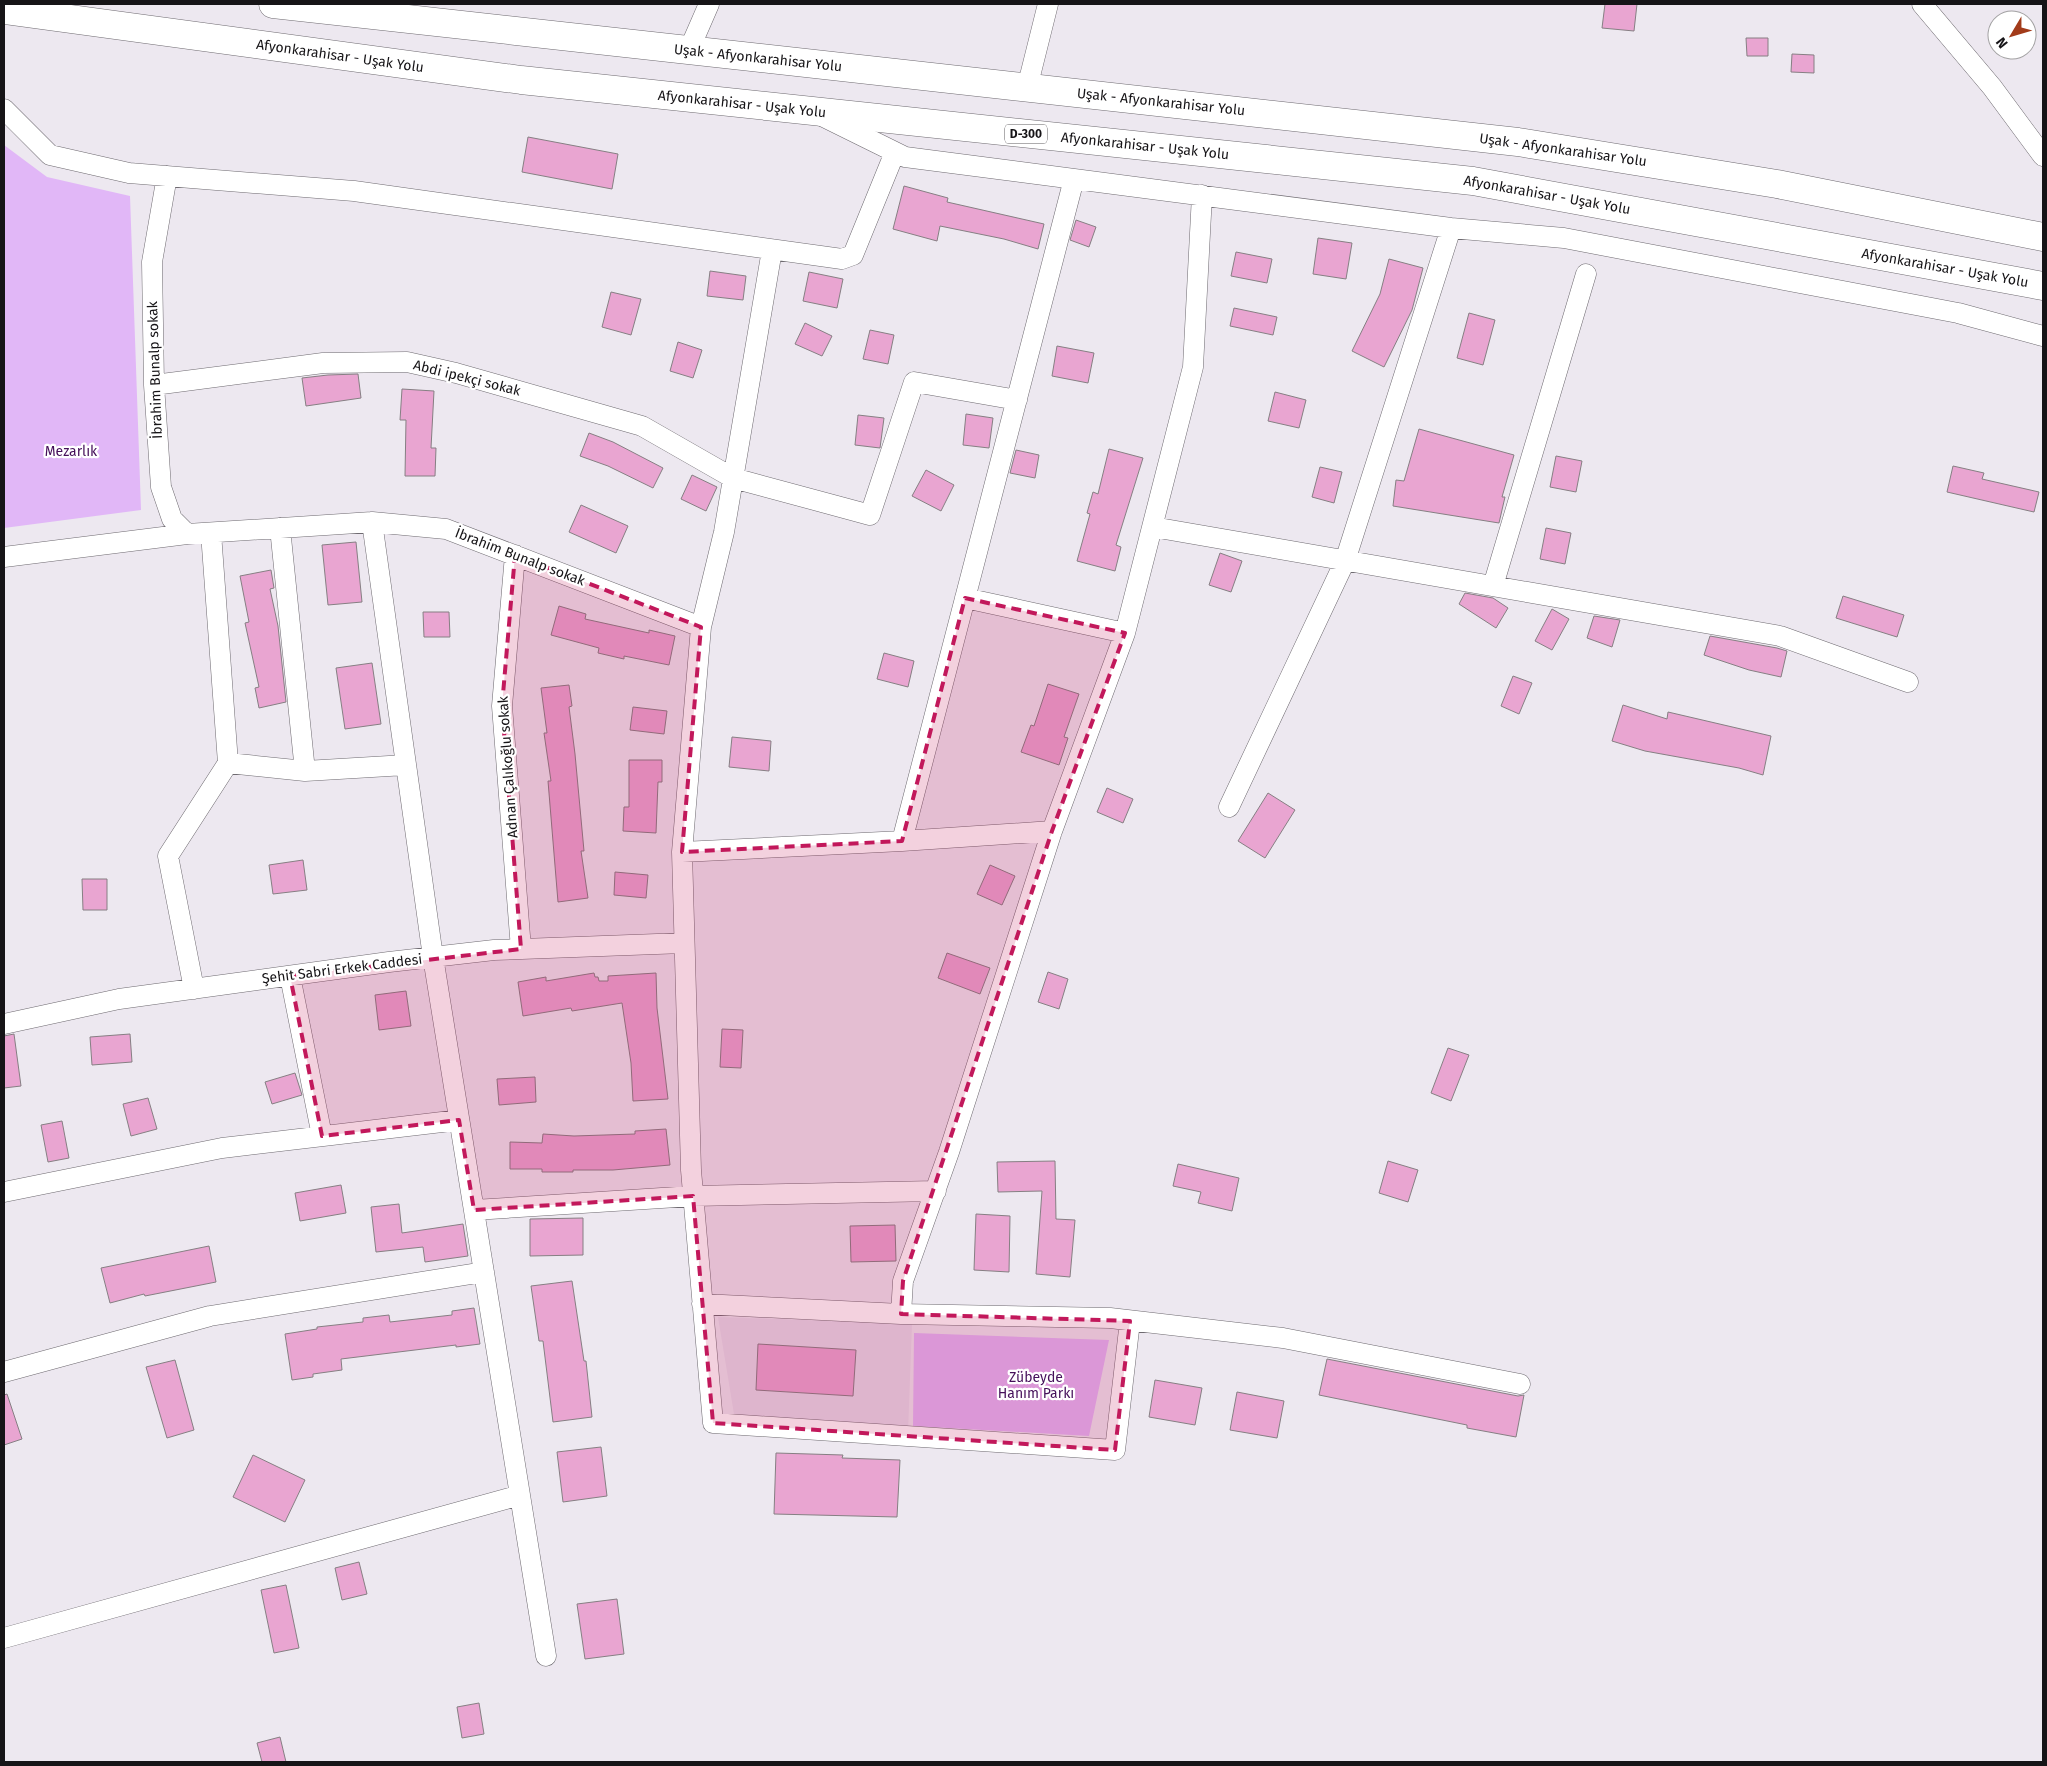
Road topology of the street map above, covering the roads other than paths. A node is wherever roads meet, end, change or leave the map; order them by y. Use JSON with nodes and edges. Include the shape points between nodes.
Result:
{"nodes":[{"id":1,"x":273,"y":4,"type":"edge"},
{"id":2,"x":709,"y":4,"type":"edge"},
{"id":3,"x":1048,"y":4,"type":"edge"},
{"id":4,"x":1922,"y":4,"type":"edge"},
{"id":5,"x":4,"y":10,"type":"edge"},
{"id":6,"x":689,"y":50,"type":"junction"},
{"id":7,"x":1027,"y":88,"type":"junction"},
{"id":8,"x":4,"y":108,"type":"edge"},
{"id":9,"x":811,"y":111,"type":"junction"},
{"id":10,"x":895,"y":152,"type":"junction"},
{"id":11,"x":2043,"y":156,"type":"edge"},
{"id":12,"x":167,"y":176,"type":"junction"},
{"id":13,"x":1074,"y":178,"type":"junction"},
{"id":14,"x":1202,"y":195,"type":"junction"},
{"id":15,"x":1451,"y":228,"type":"junction"},
{"id":16,"x":2043,"y":237,"type":"edge"},
{"id":17,"x":772,"y":250,"type":"junction"},
{"id":18,"x":1586,"y":274,"type":"dead end"},
{"id":19,"x":2043,"y":286,"type":"edge"},
{"id":20,"x":2043,"y":336,"type":"edge"},
{"id":21,"x":154,"y":385,"type":"junction"},
{"id":22,"x":1017,"y":400,"type":"junction"},
{"id":23,"x":733,"y":478,"type":"junction"},
{"id":24,"x":372,"y":522,"type":"junction"},
{"id":25,"x":1153,"y":527,"type":"junction"},
{"id":26,"x":280,"y":528,"type":"junction"},
{"id":27,"x":211,"y":533,"type":"junction"},
{"id":28,"x":187,"y":534,"type":"junction"},
{"id":29,"x":515,"y":555,"type":"junction"},
{"id":30,"x":4,"y":557,"type":"edge"},
{"id":31,"x":1345,"y":560,"type":"junction"},
{"id":32,"x":1493,"y":586,"type":"junction"},
{"id":33,"x":965,"y":598,"type":"junction"},
{"id":34,"x":701,"y":627,"type":"junction"},
{"id":35,"x":1125,"y":633,"type":"junction"},
{"id":36,"x":1908,"y":682,"type":"dead end"},
{"id":37,"x":228,"y":763,"type":"junction"},
{"id":38,"x":406,"y":765,"type":"junction"},
{"id":39,"x":305,"y":771,"type":"junction"},
{"id":40,"x":1229,"y":807,"type":"dead end"},
{"id":41,"x":1052,"y":831,"type":"junction"},
{"id":42,"x":902,"y":841,"type":"junction"},
{"id":43,"x":682,"y":852,"type":"junction"},
{"id":44,"x":684,"y":943,"type":"junction"},
{"id":45,"x":521,"y":949,"type":"junction"},
{"id":46,"x":433,"y":958,"type":"junction"},
{"id":47,"x":290,"y":976,"type":"junction"},
{"id":48,"x":194,"y":989,"type":"junction"},
{"id":49,"x":4,"y":1024,"type":"edge"},
{"id":50,"x":459,"y":1120,"type":"junction"},
{"id":51,"x":322,"y":1136,"type":"junction"},
{"id":52,"x":936,"y":1191,"type":"junction"},
{"id":53,"x":4,"y":1192,"type":"edge"},
{"id":54,"x":693,"y":1196,"type":"junction"},
{"id":55,"x":474,"y":1210,"type":"junction"},
{"id":56,"x":484,"y":1272,"type":"junction"},
{"id":57,"x":702,"y":1304,"type":"junction"},
{"id":58,"x":901,"y":1314,"type":"junction"},
{"id":59,"x":1130,"y":1320,"type":"junction"},
{"id":60,"x":4,"y":1372,"type":"edge"},
{"id":61,"x":1520,"y":1384,"type":"dead end"},
{"id":62,"x":520,"y":1495,"type":"junction"},
{"id":63,"x":4,"y":1638,"type":"edge"},
{"id":64,"x":546,"y":1656,"type":"dead end"}],
"edges":[{"from":1,"to":6,"type":"highway","name":"Uşak - Afyonkarahisar Yolu"},
{"from":2,"to":6,"type":"street"},
{"from":3,"to":7,"type":"street"},
{"from":4,"to":11,"type":"street","via":[[1992,87]]},
{"from":5,"to":9,"type":"highway","name":"Afyonkarahisar - Uşak Yolu","number":"D-300","via":[[521,80]]},
{"from":6,"to":7,"type":"highway","name":"Uşak - Afyonkarahisar Yolu"},
{"from":7,"to":16,"type":"highway","name":"Uşak - Afyonkarahisar Yolu","via":[[1518,142],[1777,184]]},
{"from":8,"to":12,"type":"street","via":[[50,155],[130,173]]},
{"from":9,"to":10,"type":"street"},
{"from":9,"to":19,"type":"highway","name":"Afyonkarahisar - Uşak Yolu","number":"D-300","via":[[1473,181]]},
{"from":10,"to":13,"type":"street","via":[[905,157]]},
{"from":10,"to":17,"type":"street","via":[[853,255],[842,259]]},
{"from":12,"to":17,"type":"street","via":[[354,191]]},
{"from":12,"to":21,"type":"street","name":"İbrahim Bunalp sokak","via":[[152,262]]},
{"from":13,"to":14,"type":"street"},
{"from":13,"to":22,"type":"street"},
{"from":14,"to":15,"type":"street"},
{"from":14,"to":25,"type":"street","via":[[1193,367]]},
{"from":15,"to":20,"type":"street","via":[[1564,238],[1958,314]]},
{"from":15,"to":31,"type":"street"},
{"from":17,"to":23,"type":"street"},
{"from":18,"to":32,"type":"street"},
{"from":21,"to":23,"type":"street","name":"Abdi ipekçi sokak","via":[[323,364],[407,362],[642,426]]},
{"from":21,"to":28,"type":"street","name":"İbrahim Bunalp sokak","via":[[161,487],[172,518]]},
{"from":22,"to":23,"type":"street","name":"Abdi ipekçi sokak","via":[[914,382],[870,515]]},
{"from":22,"to":33,"type":"street"},
{"from":23,"to":34,"type":"street","via":[[724,532]]},
{"from":24,"to":26,"type":"street","name":"İbrahim Bunalp sokak"},
{"from":24,"to":29,"type":"street","name":"İbrahim Bunalp sokak","via":[[446,528]]},
{"from":24,"to":38,"type":"street"},
{"from":25,"to":31,"type":"street"},
{"from":25,"to":35,"type":"street"},
{"from":26,"to":27,"type":"street","name":"İbrahim Bunalp sokak"},
{"from":26,"to":39,"type":"street"},
{"from":27,"to":28,"type":"street","name":"İbrahim Bunalp sokak"},
{"from":27,"to":37,"type":"street"},
{"from":28,"to":30,"type":"street"},
{"from":29,"to":34,"type":"street","name":"İbrahim Bunalp sokak"},
{"from":29,"to":45,"type":"street","name":"Adnan Çalıkoğlu sokak","via":[[502,706]]},
{"from":31,"to":32,"type":"street"},
{"from":31,"to":40,"type":"street"},
{"from":32,"to":36,"type":"street","via":[[1780,636]]},
{"from":33,"to":35,"type":"street"},
{"from":33,"to":42,"type":"street"},
{"from":34,"to":43,"type":"street"},
{"from":35,"to":41,"type":"street"},
{"from":37,"to":39,"type":"street"},
{"from":37,"to":48,"type":"street","via":[[168,856]]},
{"from":38,"to":39,"type":"street"},
{"from":38,"to":46,"type":"street"},
{"from":41,"to":42,"type":"street"},
{"from":41,"to":52,"type":"street"},
{"from":42,"to":43,"type":"street"},
{"from":43,"to":44,"type":"street"},
{"from":44,"to":45,"type":"street","name":"Şehit Sabri Erkek Caddesi"},
{"from":44,"to":54,"type":"street"},
{"from":45,"to":46,"type":"street","name":"Şehit Sabri Erkek Caddesi"},
{"from":46,"to":47,"type":"street","name":"Şehit Sabri Erkek Caddesi"},
{"from":46,"to":50,"type":"street"},
{"from":47,"to":48,"type":"street","name":"Şehit Sabri Erkek Caddesi"},
{"from":47,"to":51,"type":"street"},
{"from":48,"to":49,"type":"street","name":"Şehit Sabri Erkek Caddesi","via":[[119,1000]]},
{"from":50,"to":51,"type":"street"},
{"from":50,"to":55,"type":"street"},
{"from":51,"to":53,"type":"street","via":[[222,1148]]},
{"from":52,"to":54,"type":"street"},
{"from":52,"to":58,"type":"street","via":[[904,1281]]},
{"from":54,"to":55,"type":"street"},
{"from":54,"to":57,"type":"street"},
{"from":55,"to":56,"type":"street"},
{"from":56,"to":60,"type":"street","via":[[210,1316]]},
{"from":56,"to":62,"type":"street"},
{"from":57,"to":58,"type":"street"},
{"from":57,"to":59,"type":"street","via":[[712,1423],[1115,1450]]},
{"from":58,"to":59,"type":"street"},
{"from":59,"to":61,"type":"street","via":[[1283,1338]]},
{"from":62,"to":63,"type":"street"},
{"from":62,"to":64,"type":"street"}]}
